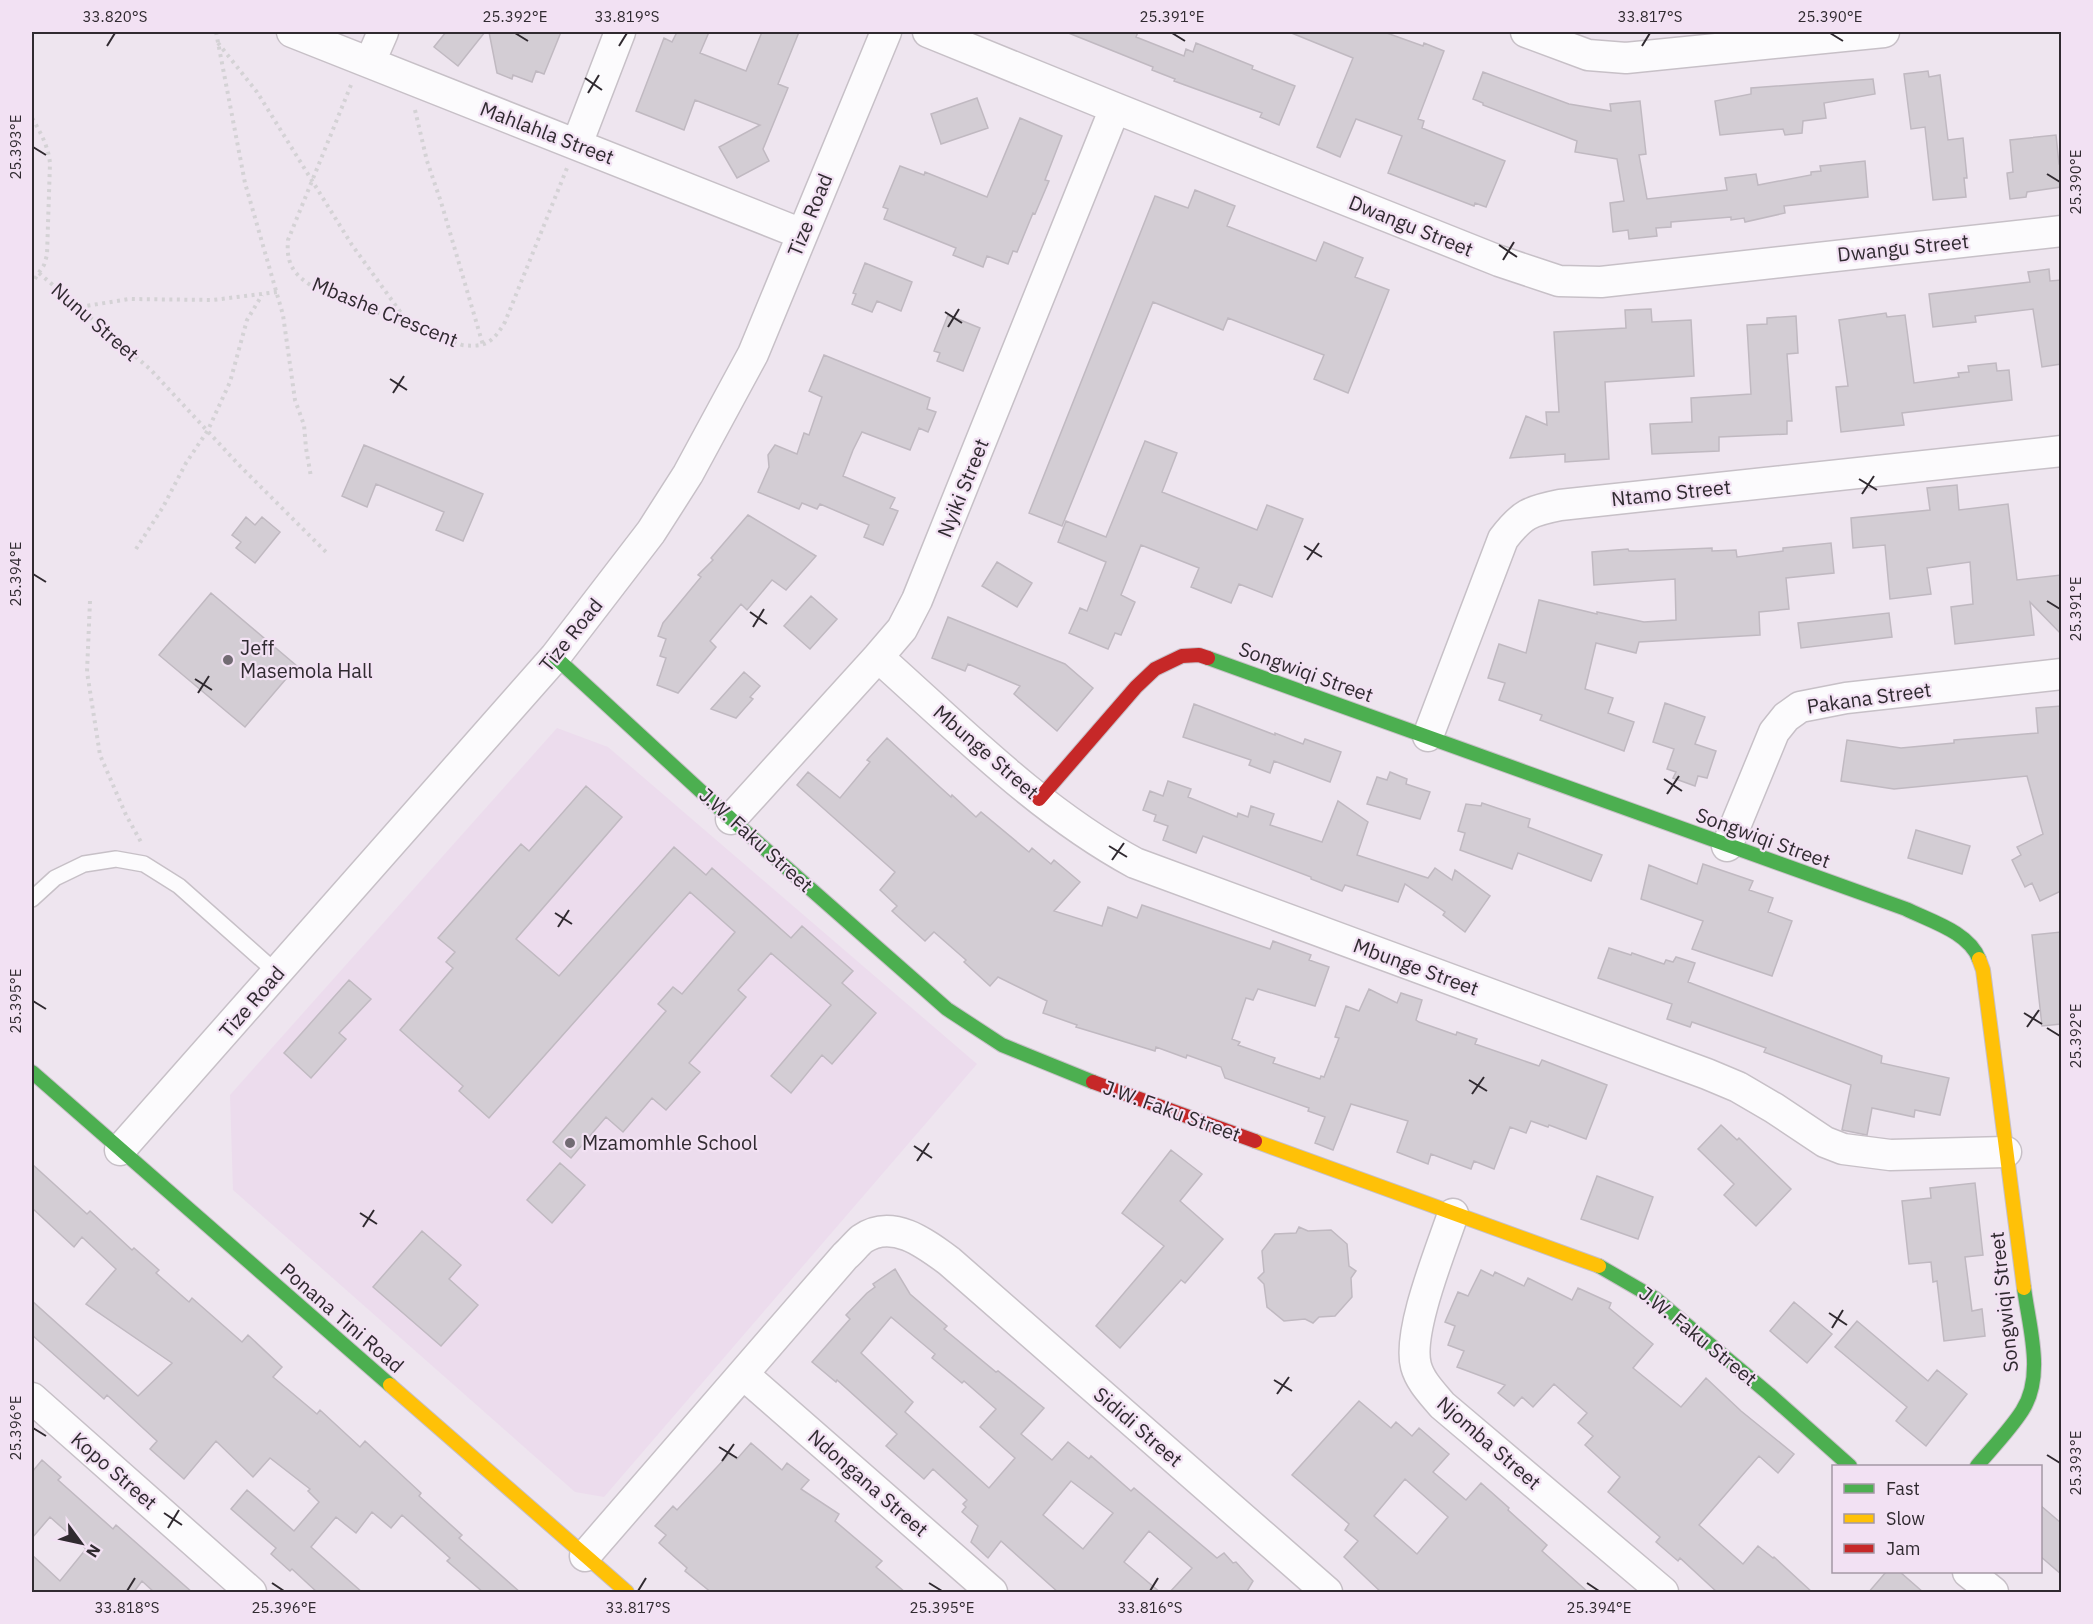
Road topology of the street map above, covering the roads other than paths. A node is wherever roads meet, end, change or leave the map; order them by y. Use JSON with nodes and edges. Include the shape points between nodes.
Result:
{"nodes":[{"id":1,"x":292,"y":32,"type":"edge"},
{"id":2,"x":382,"y":32,"type":"edge"},
{"id":3,"x":620,"y":32,"type":"edge"},
{"id":4,"x":886,"y":32,"type":"edge"},
{"id":5,"x":928,"y":32,"type":"edge"},
{"id":6,"x":1526,"y":32,"type":"edge"},
{"id":7,"x":1884,"y":32,"type":"edge"},
{"id":8,"x":366,"y":61,"type":"junction"},
{"id":9,"x":1115,"y":108,"type":"junction"},
{"id":10,"x":577,"y":144,"type":"junction"},
{"id":11,"x":2061,"y":231,"type":"edge"},
{"id":12,"x":802,"y":234,"type":"junction"},
{"id":13,"x":2061,"y":451,"type":"edge"},
{"id":14,"x":555,"y":657,"type":"junction"},
{"id":15,"x":878,"y":657,"type":"junction"},
{"id":16,"x":2061,"y":674,"type":"edge"},
{"id":17,"x":1428,"y":736,"type":"junction"},
{"id":18,"x":1039,"y":799,"type":"junction"},
{"id":19,"x":731,"y":819,"type":"junction"},
{"id":20,"x":1727,"y":846,"type":"junction"},
{"id":21,"x":32,"y":899,"type":"edge"},
{"id":22,"x":277,"y":973,"type":"junction"},
{"id":23,"x":32,"y":1072,"type":"edge"},
{"id":24,"x":120,"y":1150,"type":"junction"},
{"id":25,"x":2006,"y":1152,"type":"junction"},
{"id":26,"x":1453,"y":1214,"type":"junction"},
{"id":27,"x":743,"y":1374,"type":"junction"},
{"id":28,"x":32,"y":1398,"type":"edge"},
{"id":29,"x":1848,"y":1465,"type":"edge"},
{"id":30,"x":1979,"y":1465,"type":"edge"},
{"id":31,"x":585,"y":1556,"type":"junction"},
{"id":32,"x":1969,"y":1573,"type":"edge"},
{"id":33,"x":251,"y":1593,"type":"edge"},
{"id":34,"x":627,"y":1593,"type":"edge"},
{"id":35,"x":992,"y":1593,"type":"edge"},
{"id":36,"x":1327,"y":1593,"type":"edge"},
{"id":37,"x":1663,"y":1593,"type":"edge"},
{"id":38,"x":1993,"y":1593,"type":"edge"}],
"edges":[{"from":1,"to":8,"type":"street","name":"Mahlahla Street"},
{"from":2,"to":8,"type":"street"},
{"from":3,"to":10,"type":"street"},
{"from":4,"to":12,"type":"street","name":"Tize Road"},
{"from":5,"to":9,"type":"street","name":"Dwangu Street"},
{"from":6,"to":7,"type":"street","via":[[1588,55],[1626,58]]},
{"from":8,"to":10,"type":"street","name":"Mahlahla Street"},
{"from":9,"to":11,"type":"street","name":"Dwangu Street","via":[[1559,282],[1601,282]]},
{"from":9,"to":15,"type":"street","name":"Nyiki Street","via":[[917,600],[902,629]]},
{"from":10,"to":12,"type":"street","name":"Mahlahla Street"},
{"from":12,"to":14,"type":"street","name":"Tize Road","via":[[753,354],[688,474],[645,541]]},
{"from":13,"to":17,"type":"street","name":"Ntamo Street","via":[[1536,510],[1517,520],[1503,539]]},
{"from":14,"to":19,"type":"street","name":"J.W. Faku Street"},
{"from":14,"to":22,"type":"street","name":"Tize Road"},
{"from":15,"to":18,"type":"street","name":"Mbunge Street"},
{"from":15,"to":19,"type":"street","name":"Nyiki Street"},
{"from":16,"to":20,"type":"street","name":"Pakana Street","via":[[1846,698],[1800,707],[1774,732]]},
{"from":17,"to":18,"type":"street","name":"Songwiqi Street","via":[[1221,662],[1199,655],[1182,656],[1155,669],[1136,687]]},
{"from":17,"to":20,"type":"street","name":"Songwiqi Street"},
{"from":18,"to":25,"type":"street","name":"Mbunge Street","via":[[1135,863],[1707,1074],[1738,1087],[1825,1142],[1843,1149],[1890,1155]]},
{"from":19,"to":26,"type":"street","name":"J.W. Faku Street","via":[[946,1009],[1002,1045],[1096,1084]]},
{"from":20,"to":25,"type":"street","name":"Songwiqi Street","via":[[1906,909],[1970,945],[1983,969]]},
{"from":21,"to":22,"type":"lane","via":[[55,878],[84,864],[116,860],[144,864],[178,886]]},
{"from":22,"to":24,"type":"street","name":"Tize Road"},
{"from":23,"to":24,"type":"street","name":"Ponana Tini Road"},
{"from":24,"to":31,"type":"street","name":"Ponana Tini Road"},
{"from":25,"to":30,"type":"street","name":"Songwiqi Street","via":[[2034,1365],[2031,1389],[2022,1411]]},
{"from":26,"to":29,"type":"street","name":"J.W. Faku Street","via":[[1601,1267],[1633,1284],[1689,1326]]},
{"from":26,"to":37,"type":"street","name":"Njomba Street","via":[[1414,1344],[1416,1367],[1425,1385],[1442,1405]]},
{"from":27,"to":31,"type":"street","name":"Sididi Street"},
{"from":27,"to":35,"type":"street","name":"Ndongana Street"},
{"from":27,"to":36,"type":"street","name":"Sididi Street","via":[[862,1239],[877,1232],[911,1236],[949,1260]]},
{"from":28,"to":33,"type":"street","name":"Kopo Street"},
{"from":31,"to":34,"type":"street","name":"Ponana Tini Road"},
{"from":32,"to":38,"type":"street"}]}
